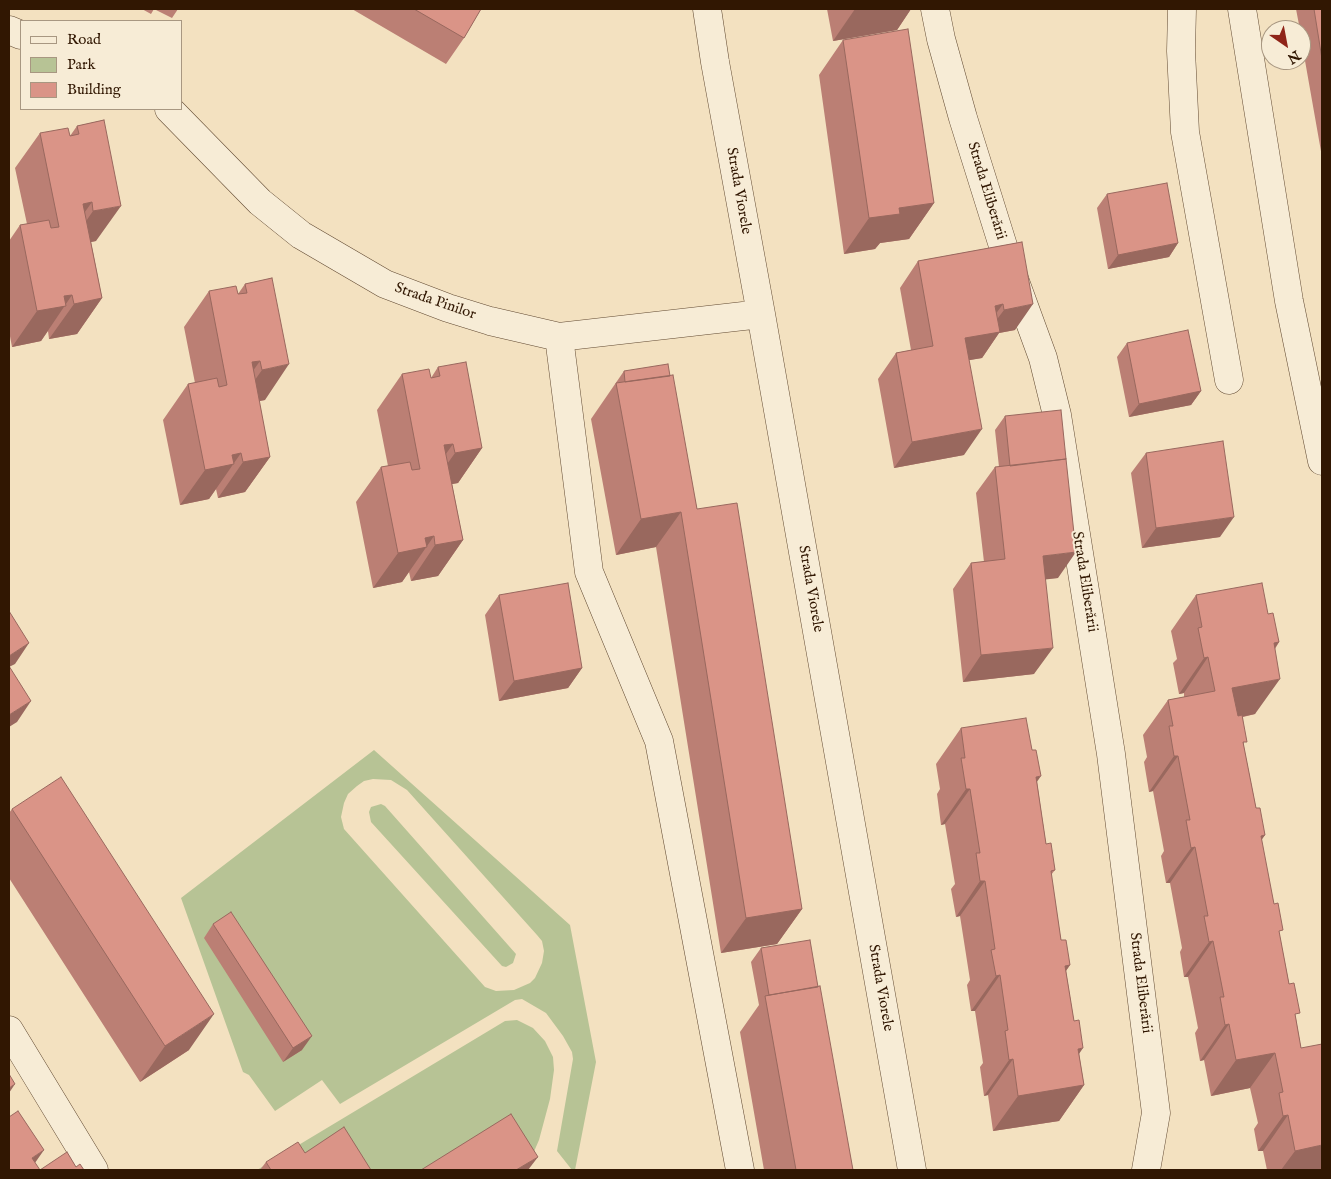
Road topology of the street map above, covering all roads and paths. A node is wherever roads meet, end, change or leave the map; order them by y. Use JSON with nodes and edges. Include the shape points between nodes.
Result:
{"nodes":[{"id":1,"x":707,"y":9,"type":"edge"},
{"id":2,"x":935,"y":9,"type":"edge"},
{"id":3,"x":1182,"y":9,"type":"edge"},
{"id":4,"x":1242,"y":9,"type":"edge"},
{"id":5,"x":170,"y":110,"type":"edge"},
{"id":6,"x":761,"y":314,"type":"junction"},
{"id":7,"x":560,"y":337,"type":"junction"},
{"id":8,"x":1229,"y":380,"type":"dead end"},
{"id":9,"x":1322,"y":461,"type":"edge"},
{"id":10,"x":9,"y":1030,"type":"edge"},
{"id":11,"x":94,"y":1170,"type":"edge"},
{"id":12,"x":740,"y":1170,"type":"edge"},
{"id":13,"x":912,"y":1170,"type":"edge"},
{"id":14,"x":1146,"y":1170,"type":"edge"}],
"edges":[{"from":1,"to":6,"type":"street","name":"Strada Viorele"},
{"from":2,"to":14,"type":"street","name":"Strada Eliberării","via":[[963,118],[1009,266],[1043,358],[1057,415],[1111,754],[1156,1113]]},
{"from":3,"to":8,"type":"street","via":[[1185,132]]},
{"from":4,"to":9,"type":"street","via":[[1289,302]]},
{"from":5,"to":7,"type":"street","name":"Strada Pinilor","via":[[260,202],[301,235],[341,260],[386,284],[448,308]]},
{"from":6,"to":7,"type":"street","name":"Strada Pinilor"},
{"from":6,"to":13,"type":"street","name":"Strada Viorele"},
{"from":7,"to":12,"type":"street","via":[[589,572],[659,741]]},
{"from":10,"to":11,"type":"street"}]}
